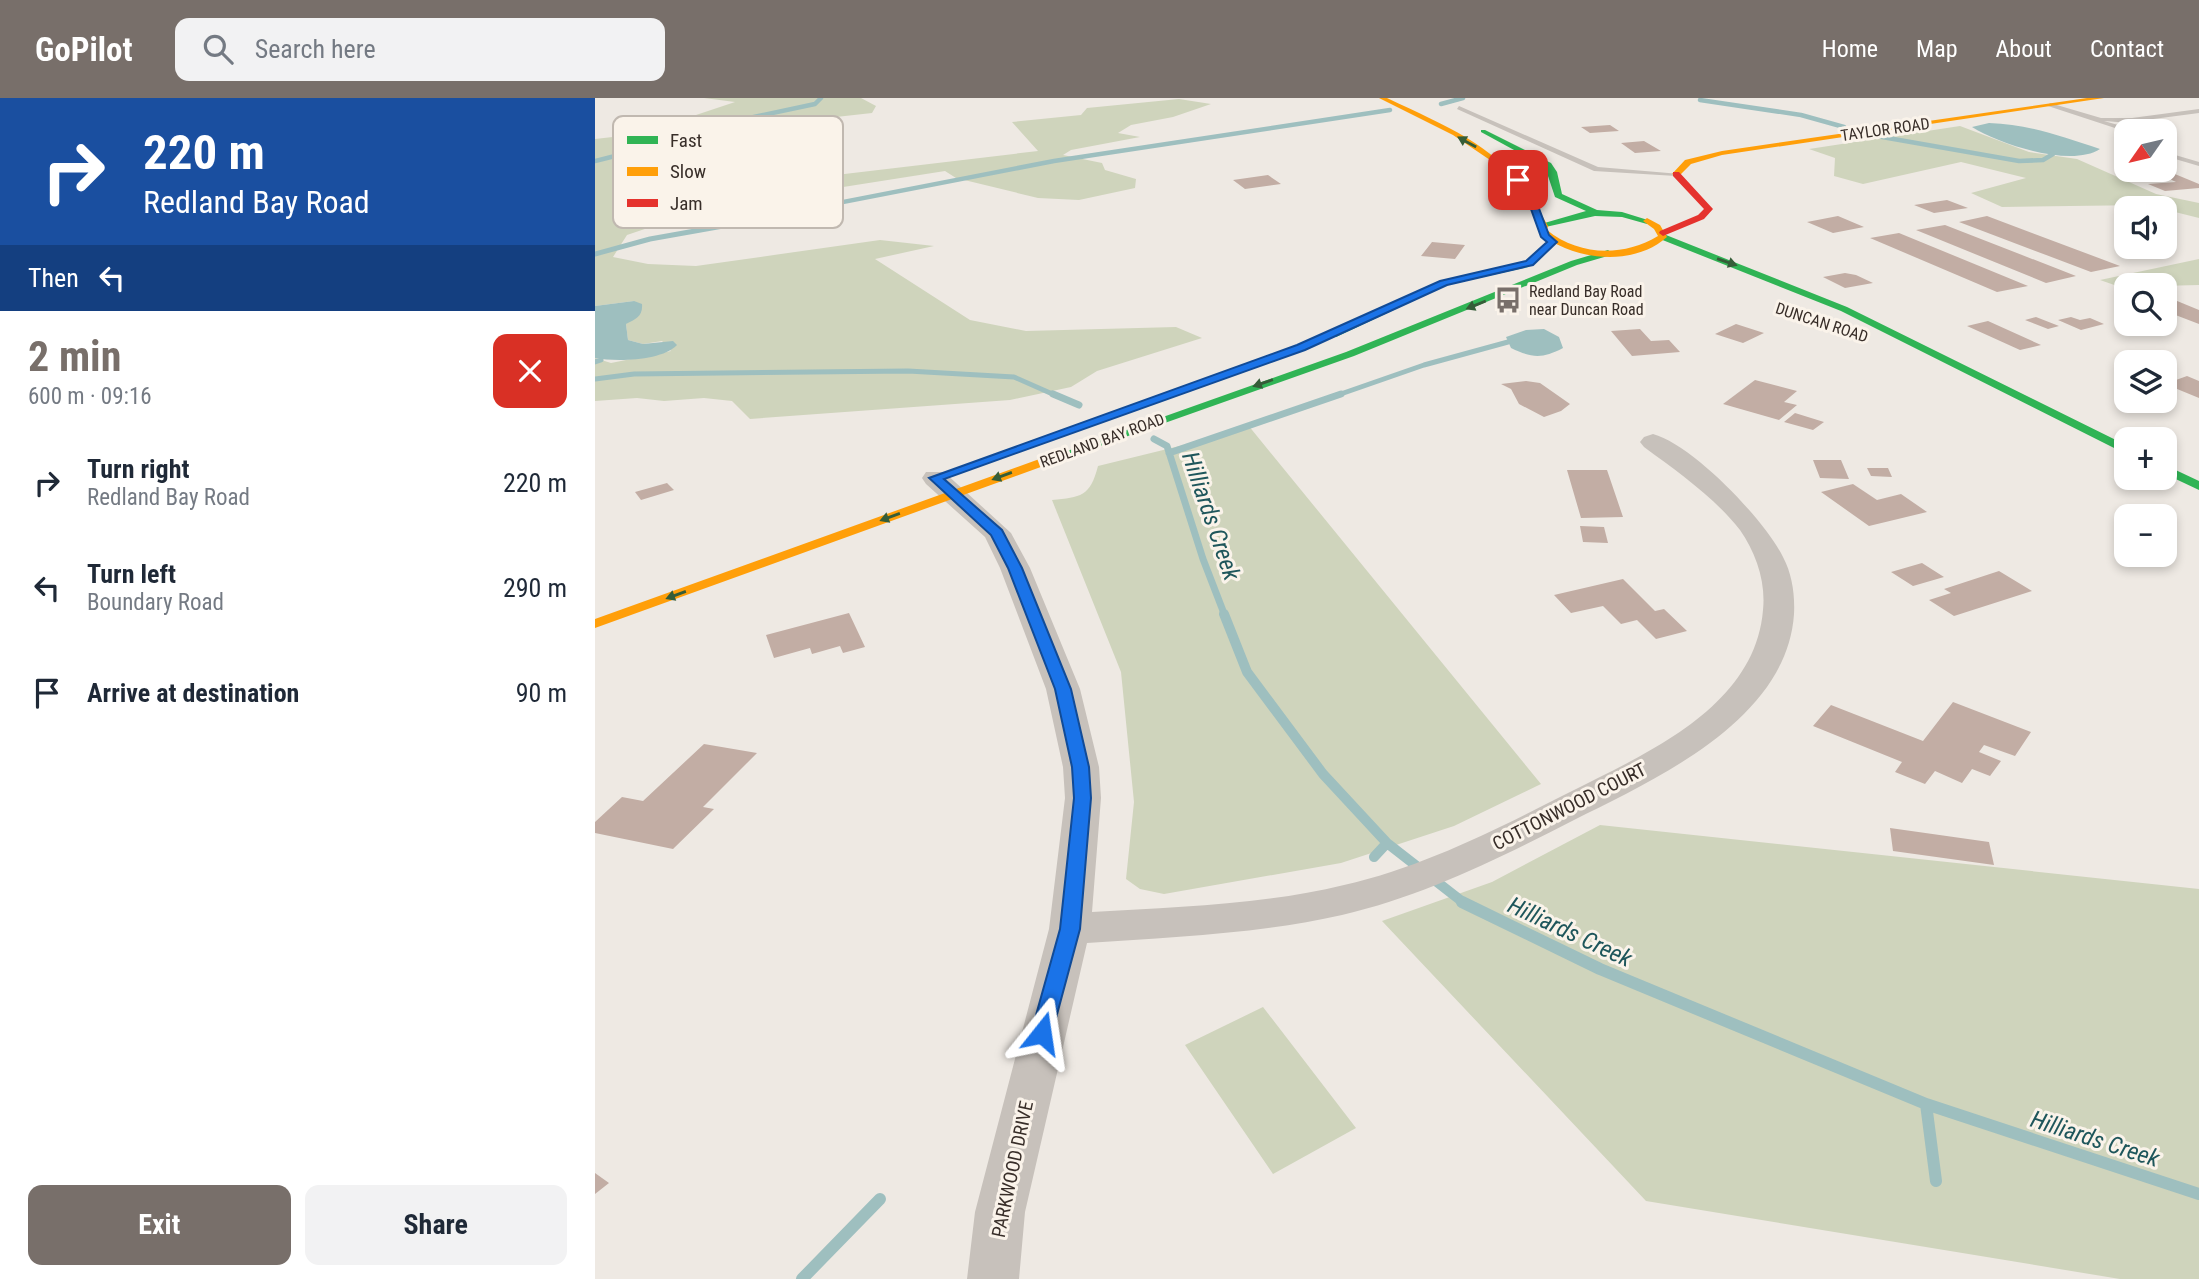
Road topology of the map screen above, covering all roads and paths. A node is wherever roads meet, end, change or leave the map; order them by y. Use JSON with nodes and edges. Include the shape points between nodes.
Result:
{"nodes":[{"id":1,"x":1382,"y":98,"type":"edge"},
{"id":2,"x":1415,"y":98,"type":"edge"},
{"id":3,"x":2101,"y":98,"type":"edge"},
{"id":4,"x":2050,"y":105,"type":"junction"},
{"id":5,"x":1459,"y":107,"type":"dead end"},
{"id":6,"x":2199,"y":111,"type":"edge"},
{"id":7,"x":2099,"y":119,"type":"junction"},
{"id":8,"x":2114,"y":119,"type":"edge"},
{"id":9,"x":2139,"y":119,"type":"edge"},
{"id":10,"x":2114,"y":126,"type":"edge"},
{"id":11,"x":2177,"y":158,"type":"edge"},
{"id":12,"x":2199,"y":164,"type":"edge"},
{"id":13,"x":1676,"y":174,"type":"junction"},
{"id":14,"x":1598,"y":214,"type":"junction"},
{"id":15,"x":1636,"y":218,"type":"junction"},
{"id":16,"x":1544,"y":226,"type":"junction"},
{"id":17,"x":1663,"y":235,"type":"junction"},
{"id":18,"x":1544,"y":250,"type":"junction"},
{"id":19,"x":1614,"y":252,"type":"junction"},
{"id":20,"x":1731,"y":283,"type":"dead end"},
{"id":21,"x":1857,"y":334,"type":"dead end"},
{"id":22,"x":1321,"y":340,"type":"dead end"},
{"id":23,"x":2025,"y":400,"type":"junction"},
{"id":24,"x":1653,"y":442,"type":"dead end"},
{"id":25,"x":2114,"y":444,"type":"edge"},
{"id":26,"x":2177,"y":475,"type":"edge"},
{"id":27,"x":940,"y":482,"type":"junction"},
{"id":28,"x":2199,"y":486,"type":"edge"},
{"id":29,"x":595,"y":624,"type":"edge"},
{"id":30,"x":1070,"y":929,"type":"junction"},
{"id":31,"x":993,"y":1279,"type":"edge"}],
"edges":[{"from":16,"to":1,"type":"main road","one_way":true,"via":[[1531,198],[1499,161]]},
{"from":2,"to":14,"type":"main road","via":[[1539,158],[1553,172],[1559,195]]},
{"from":3,"to":4,"type":"main road","name":"TAYLOR ROAD"},
{"from":4,"to":7,"type":"lane"},
{"from":4,"to":13,"type":"main road","name":"TAYLOR ROAD","via":[[1722,153],[1688,162]]},
{"from":5,"to":13,"type":"lane","via":[[1597,169]]},
{"from":6,"to":9,"type":"lane"},
{"from":7,"to":8,"type":"lane"},
{"from":7,"to":10,"type":"lane"},
{"from":11,"to":12,"type":"lane"},
{"from":13,"to":15,"type":"main road","via":[[1690,206]]},
{"from":13,"to":17,"type":"main road","via":[[1709,209]]},
{"from":14,"to":15,"type":"main road"},
{"from":14,"to":16,"type":"main road","via":[[1570,216]]},
{"from":15,"to":17,"type":"main road","name":"DUNCAN ROAD"},
{"from":16,"to":18,"type":"main road"},
{"from":17,"to":19,"type":"main road","via":[[1650,247]]},
{"from":17,"to":23,"type":"main road","name":"DUNCAN ROAD","one_way":true,"via":[[1844,309]]},
{"from":18,"to":19,"type":"main road"},
{"from":18,"to":22,"type":"main road","via":[[1513,268],[1422,291]]},
{"from":19,"to":20,"type":"main road","via":[[1664,257],[1705,268]]},
{"from":19,"to":27,"type":"main road","name":"REDLAND BAY ROAD","one_way":true,"via":[[1574,263],[1350,354]]},
{"from":21,"to":23,"type":"main road","name":"DUNCAN ROAD","via":[[1955,368]]},
{"from":23,"to":25,"type":"main road","name":"DUNCAN ROAD"},
{"from":24,"to":30,"type":"street","name":"COTTONWOOD COURT","via":[[1711,486],[1748,524],[1771,561],[1779,621],[1768,655],[1756,677],[1714,722],[1616,783],[1456,863],[1387,888],[1286,911]]},
{"from":26,"to":28,"type":"main road"},
{"from":27,"to":29,"type":"main road","name":"REDLAND BAY ROAD","one_way":true},
{"from":27,"to":30,"type":"street","name":"PARKWOOD DRIVE","via":[[997,533],[1063,689],[1081,767],[1083,798]]},
{"from":30,"to":31,"type":"street","name":"PARKWOOD DRIVE","via":[[1000,1212]]}]}
